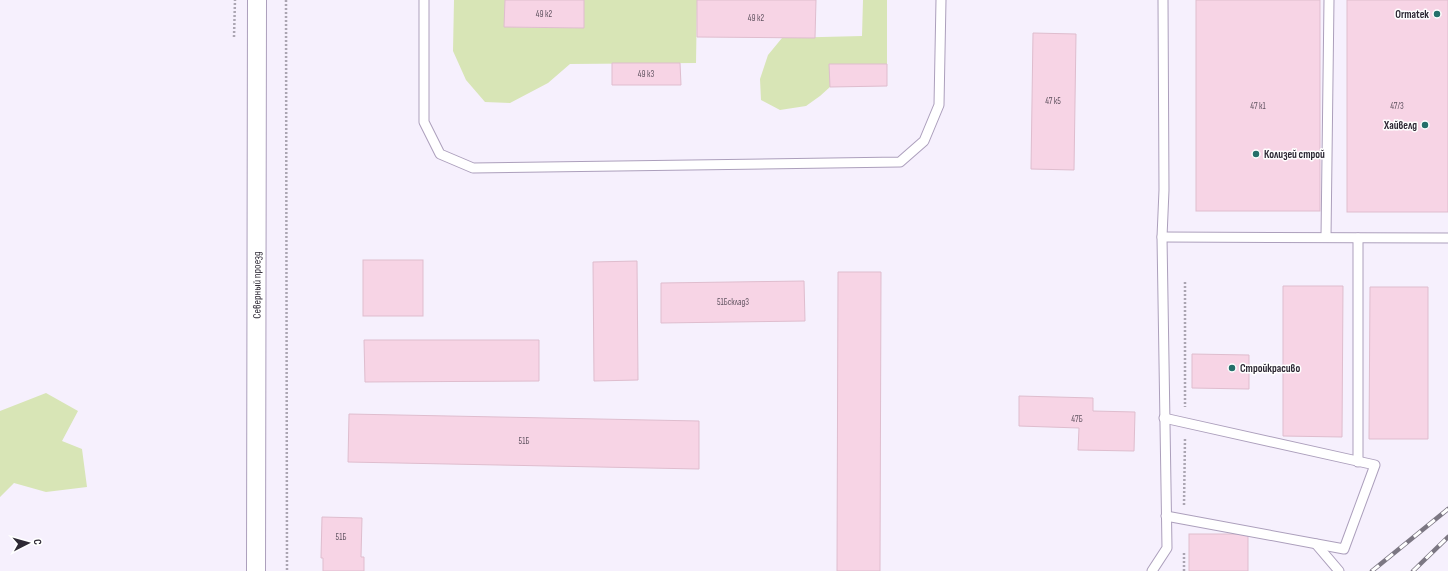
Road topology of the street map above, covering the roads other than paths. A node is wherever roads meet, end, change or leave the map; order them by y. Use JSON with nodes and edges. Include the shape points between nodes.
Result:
{"nodes":[{"id":1,"x":257,"y":0,"type":"edge"},
{"id":2,"x":424,"y":0,"type":"edge"},
{"id":3,"x":941,"y":0,"type":"edge"},
{"id":4,"x":1163,"y":0,"type":"edge"},
{"id":5,"x":1329,"y":0,"type":"edge"},
{"id":6,"x":1162,"y":237,"type":"junction"},
{"id":7,"x":1326,"y":238,"type":"junction"},
{"id":8,"x":1358,"y":238,"type":"junction"},
{"id":9,"x":1448,"y":238,"type":"edge"},
{"id":10,"x":1164,"y":418,"type":"junction"},
{"id":11,"x":1358,"y":462,"type":"junction"},
{"id":12,"x":1166,"y":516,"type":"junction"},
{"id":13,"x":1316,"y":544,"type":"junction"},
{"id":14,"x":256,"y":571,"type":"edge"},
{"id":15,"x":1152,"y":571,"type":"edge"},
{"id":16,"x":1339,"y":571,"type":"edge"}],
"edges":[{"from":1,"to":14,"type":"street","name":"Северный проезд"},
{"from":2,"to":3,"type":"lane","via":[[424,122],[440,154],[473,168],[900,162],[924,141],[940,105]]},
{"from":4,"to":6,"type":"lane"},
{"from":5,"to":7,"type":"lane"},
{"from":6,"to":7,"type":"lane"},
{"from":6,"to":10,"type":"lane"},
{"from":7,"to":8,"type":"lane"},
{"from":8,"to":9,"type":"lane"},
{"from":8,"to":11,"type":"lane"},
{"from":10,"to":11,"type":"lane"},
{"from":10,"to":12,"type":"lane"},
{"from":11,"to":13,"type":"lane","via":[[1375,465],[1344,549]]},
{"from":12,"to":13,"type":"lane"},
{"from":12,"to":15,"type":"lane","via":[[1167,548]]},
{"from":13,"to":16,"type":"lane"}]}
